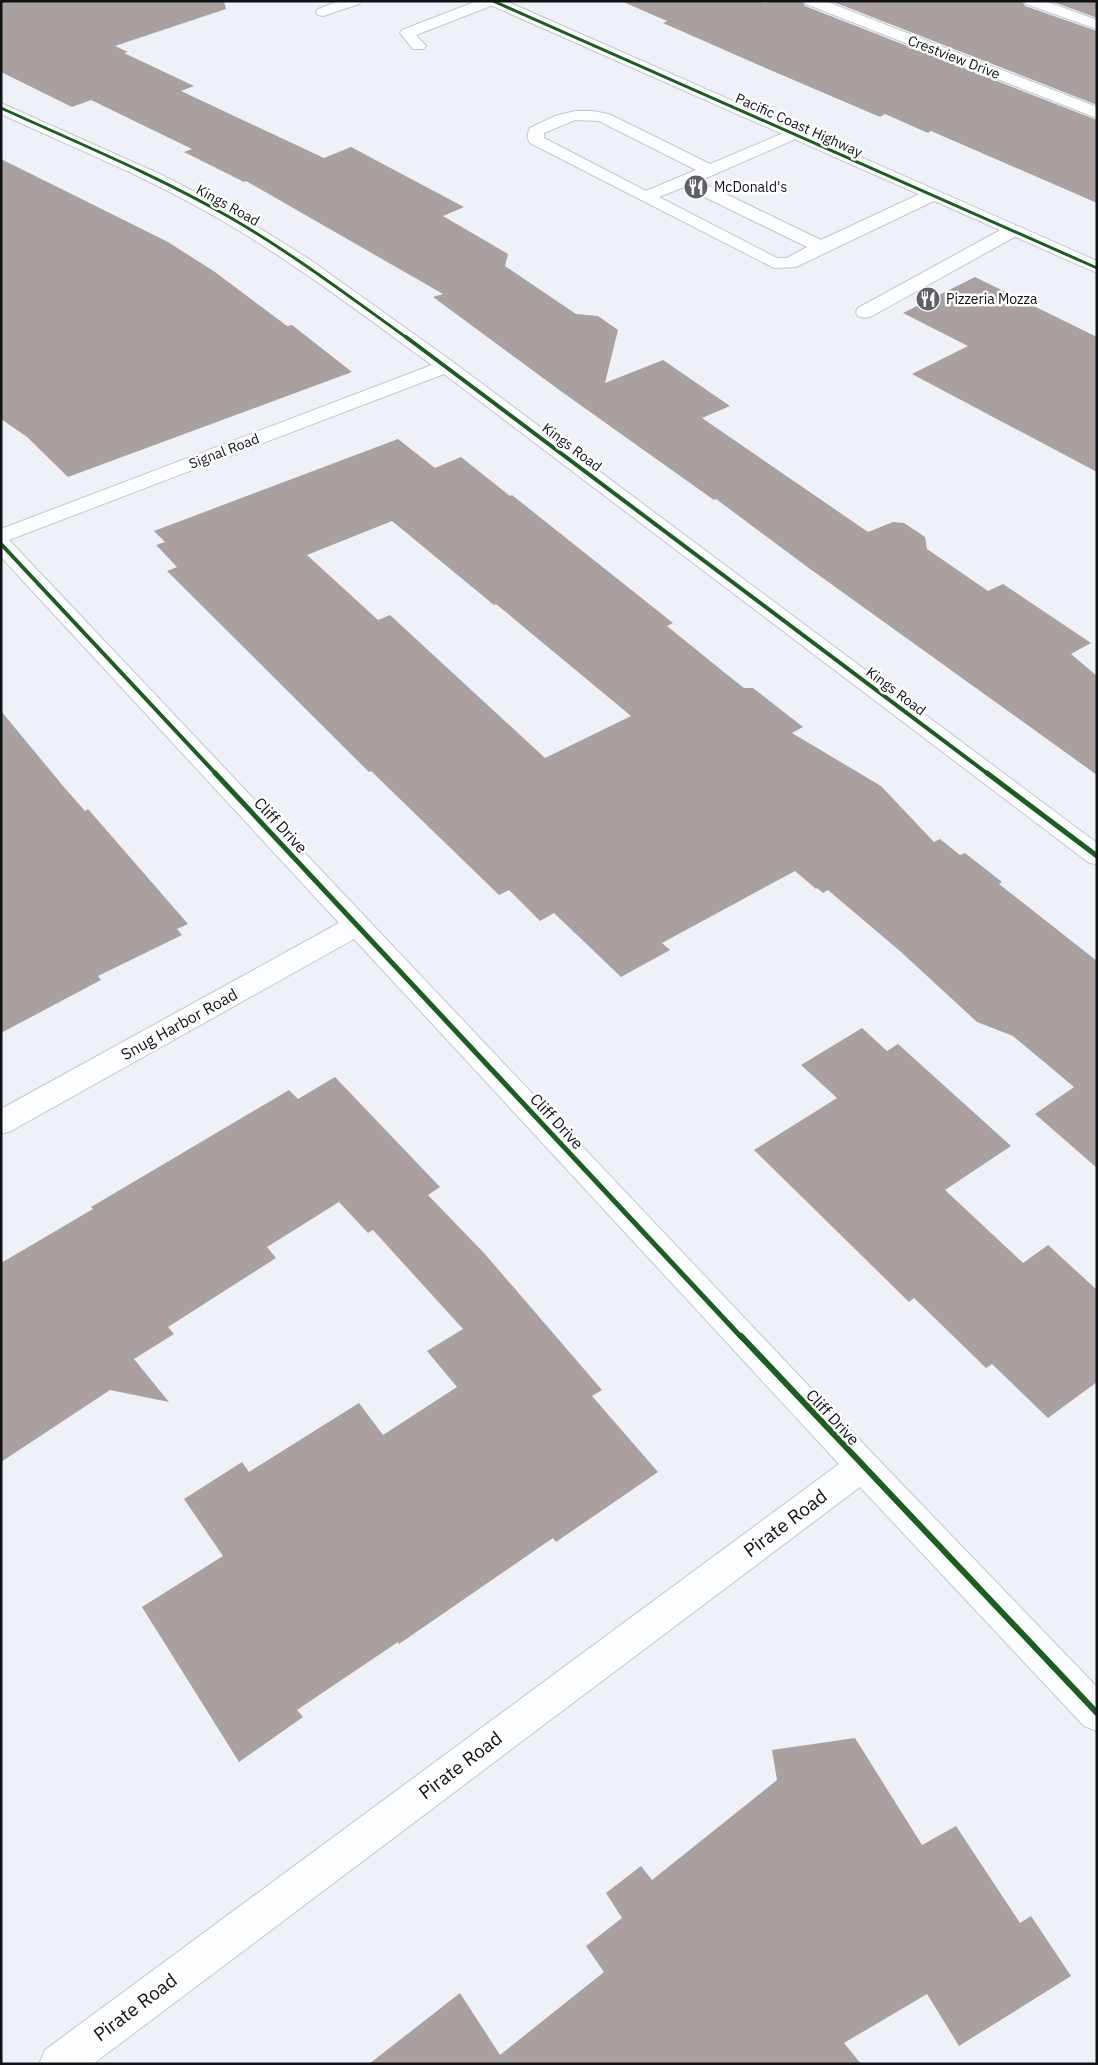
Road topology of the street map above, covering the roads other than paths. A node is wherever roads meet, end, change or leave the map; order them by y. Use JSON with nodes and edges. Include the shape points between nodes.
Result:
{"nodes":[{"id":1,"x":354,"y":1,"type":"edge"},
{"id":2,"x":492,"y":1,"type":"edge"},
{"id":3,"x":811,"y":1,"type":"edge"},
{"id":4,"x":1031,"y":1,"type":"edge"},
{"id":5,"x":323,"y":12,"type":"dead end"},
{"id":6,"x":1097,"y":25,"type":"edge"},
{"id":7,"x":418,"y":46,"type":"dead end"},
{"id":8,"x":1,"y":108,"type":"edge"},
{"id":9,"x":1097,"y":113,"type":"edge"},
{"id":10,"x":792,"y":135,"type":"junction"},
{"id":11,"x":711,"y":171,"type":"junction"},
{"id":12,"x":685,"y":181,"type":"junction"},
{"id":13,"x":932,"y":195,"type":"junction"},
{"id":14,"x":645,"y":197,"type":"junction"},
{"id":15,"x":1012,"y":231,"type":"junction"},
{"id":16,"x":821,"y":247,"type":"junction"},
{"id":17,"x":1097,"y":268,"type":"edge"},
{"id":18,"x":865,"y":312,"type":"dead end"},
{"id":19,"x":446,"y":366,"type":"junction"},
{"id":20,"x":1,"y":536,"type":"edge"},
{"id":21,"x":1,"y":544,"type":"edge"},
{"id":22,"x":1097,"y":856,"type":"edge"},
{"id":23,"x":357,"y":925,"type":"junction"},
{"id":24,"x":1,"y":1123,"type":"edge"},
{"id":25,"x":862,"y":1466,"type":"junction"},
{"id":26,"x":1097,"y":1713,"type":"edge"},
{"id":27,"x":58,"y":2064,"type":"edge"}],
"edges":[{"from":1,"to":5,"type":"main road"},
{"from":2,"to":7,"type":"main road","via":[[407,32]]},
{"from":2,"to":10,"type":"main road","name":"Pacific Coast Highway"},
{"from":3,"to":9,"type":"main road","name":"Crestview Drive"},
{"from":4,"to":6,"type":"main road"},
{"from":8,"to":19,"type":"main road","name":"Kings Road","via":[[156,179],[231,218],[303,262]]},
{"from":10,"to":11,"type":"main road"},
{"from":10,"to":13,"type":"main road","name":"Pacific Coast Highway"},
{"from":11,"to":12,"type":"main road"},
{"from":11,"to":14,"type":"main road","via":[[603,117],[586,114],[568,116],[536,132],[536,140]]},
{"from":12,"to":14,"type":"main road"},
{"from":12,"to":16,"type":"main road"},
{"from":13,"to":15,"type":"main road","name":"Pacific Coast Highway"},
{"from":13,"to":16,"type":"main road"},
{"from":14,"to":16,"type":"main road","via":[[774,263],[790,263]]},
{"from":15,"to":17,"type":"main road","name":"Pacific Coast Highway"},
{"from":15,"to":18,"type":"main road"},
{"from":19,"to":20,"type":"main road","name":"Signal Road"},
{"from":19,"to":22,"type":"main road","name":"Kings Road"},
{"from":21,"to":23,"type":"main road","name":"Cliff Drive"},
{"from":23,"to":24,"type":"main road","name":"Snug Harbor Road"},
{"from":23,"to":25,"type":"main road","name":"Cliff Drive"},
{"from":25,"to":26,"type":"main road","name":"Cliff Drive"},
{"from":25,"to":27,"type":"main road","name":"Pirate Road"}]}
